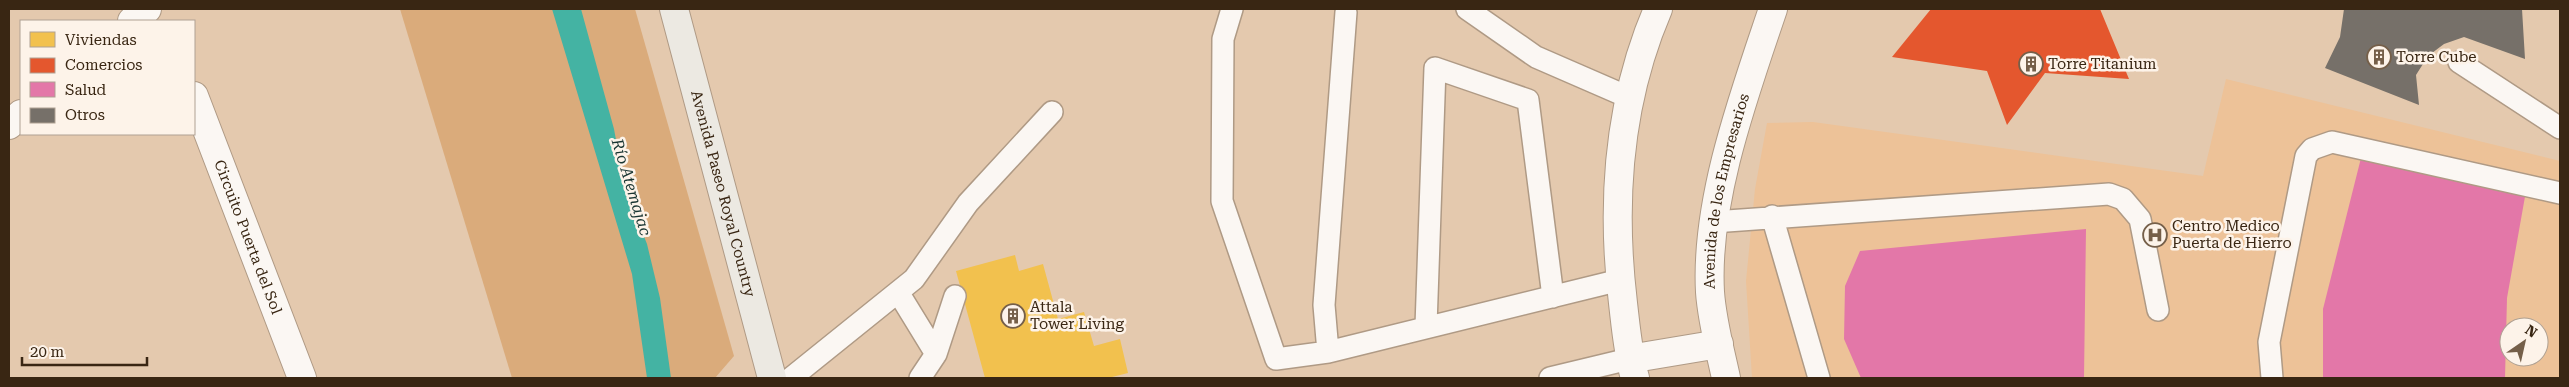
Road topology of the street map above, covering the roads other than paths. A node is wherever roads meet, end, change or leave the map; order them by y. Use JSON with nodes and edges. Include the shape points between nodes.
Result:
{"nodes":[{"id":1,"x":147,"y":9,"type":"edge"},
{"id":2,"x":674,"y":9,"type":"edge"},
{"id":3,"x":1232,"y":9,"type":"edge"},
{"id":4,"x":1467,"y":9,"type":"edge"},
{"id":5,"x":1658,"y":9,"type":"edge"},
{"id":6,"x":1773,"y":9,"type":"edge"},
{"id":7,"x":1346,"y":12,"type":"dead end"},
{"id":8,"x":133,"y":20,"type":"edge"},
{"id":9,"x":2460,"y":62,"type":"dead end"},
{"id":10,"x":1628,"y":97,"type":"junction"},
{"id":11,"x":195,"y":99,"type":"edge"},
{"id":12,"x":1052,"y":112,"type":"dead end"},
{"id":13,"x":20,"y":115,"type":"edge"},
{"id":14,"x":9,"y":125,"type":"edge"},
{"id":15,"x":2560,"y":128,"type":"edge"},
{"id":16,"x":2560,"y":192,"type":"edge"},
{"id":17,"x":1772,"y":216,"type":"junction"},
{"id":18,"x":1712,"y":222,"type":"junction"},
{"id":19,"x":1620,"y":280,"type":"junction"},
{"id":20,"x":898,"y":292,"type":"junction"},
{"id":21,"x":956,"y":296,"type":"dead end"},
{"id":22,"x":1553,"y":297,"type":"junction"},
{"id":23,"x":2158,"y":310,"type":"dead end"},
{"id":24,"x":1426,"y":326,"type":"junction"},
{"id":25,"x":1719,"y":344,"type":"junction"},
{"id":26,"x":1328,"y":352,"type":"junction"},
{"id":27,"x":936,"y":354,"type":"junction"},
{"id":28,"x":1632,"y":369,"type":"edge"},
{"id":29,"x":302,"y":378,"type":"edge"},
{"id":30,"x":772,"y":378,"type":"edge"},
{"id":31,"x":791,"y":378,"type":"edge"},
{"id":32,"x":920,"y":378,"type":"edge"},
{"id":33,"x":1550,"y":378,"type":"edge"},
{"id":34,"x":1726,"y":378,"type":"edge"},
{"id":35,"x":1819,"y":378,"type":"edge"},
{"id":36,"x":2272,"y":378,"type":"edge"}],
"edges":[{"from":1,"to":8,"type":"street"},
{"from":2,"to":30,"type":"street","name":"Avenida Paseo Royal Country"},
{"from":3,"to":26,"type":"lane","via":[[1223,39],[1222,201],[1276,359]]},
{"from":4,"to":10,"type":"lane","via":[[1536,57]]},
{"from":5,"to":10,"type":"street"},
{"from":6,"to":18,"type":"street","name":"Avenida de los Empresarios","via":[[1750,75]]},
{"from":7,"to":26,"type":"lane","via":[[1324,305]]},
{"from":9,"to":15,"type":"lane"},
{"from":10,"to":19,"type":"street","via":[[1620,173]]},
{"from":11,"to":29,"type":"street","name":"Circuito Puerta del Sol"},
{"from":12,"to":20,"type":"lane","via":[[968,203],[914,279]]},
{"from":13,"to":14,"type":"street"},
{"from":16,"to":36,"type":"lane","via":[[2332,142],[2312,149],[2306,156],[2269,342]]},
{"from":17,"to":18,"type":"lane"},
{"from":17,"to":23,"type":"lane","via":[[2109,194],[2124,199],[2140,219]]},
{"from":17,"to":35,"type":"lane"},
{"from":18,"to":25,"type":"street","name":"Avenida de los Empresarios","via":[[1710,293]]},
{"from":19,"to":22,"type":"lane"},
{"from":19,"to":28,"type":"street"},
{"from":20,"to":27,"type":"lane"},
{"from":20,"to":31,"type":"lane"},
{"from":21,"to":27,"type":"lane"},
{"from":22,"to":24,"type":"lane"},
{"from":22,"to":24,"type":"lane","via":[[1528,100],[1435,68]]},
{"from":24,"to":26,"type":"lane"},
{"from":25,"to":28,"type":"street"},
{"from":25,"to":34,"type":"street","name":"Avenida de los Empresarios"},
{"from":27,"to":32,"type":"lane"},
{"from":28,"to":33,"type":"lane"}]}
